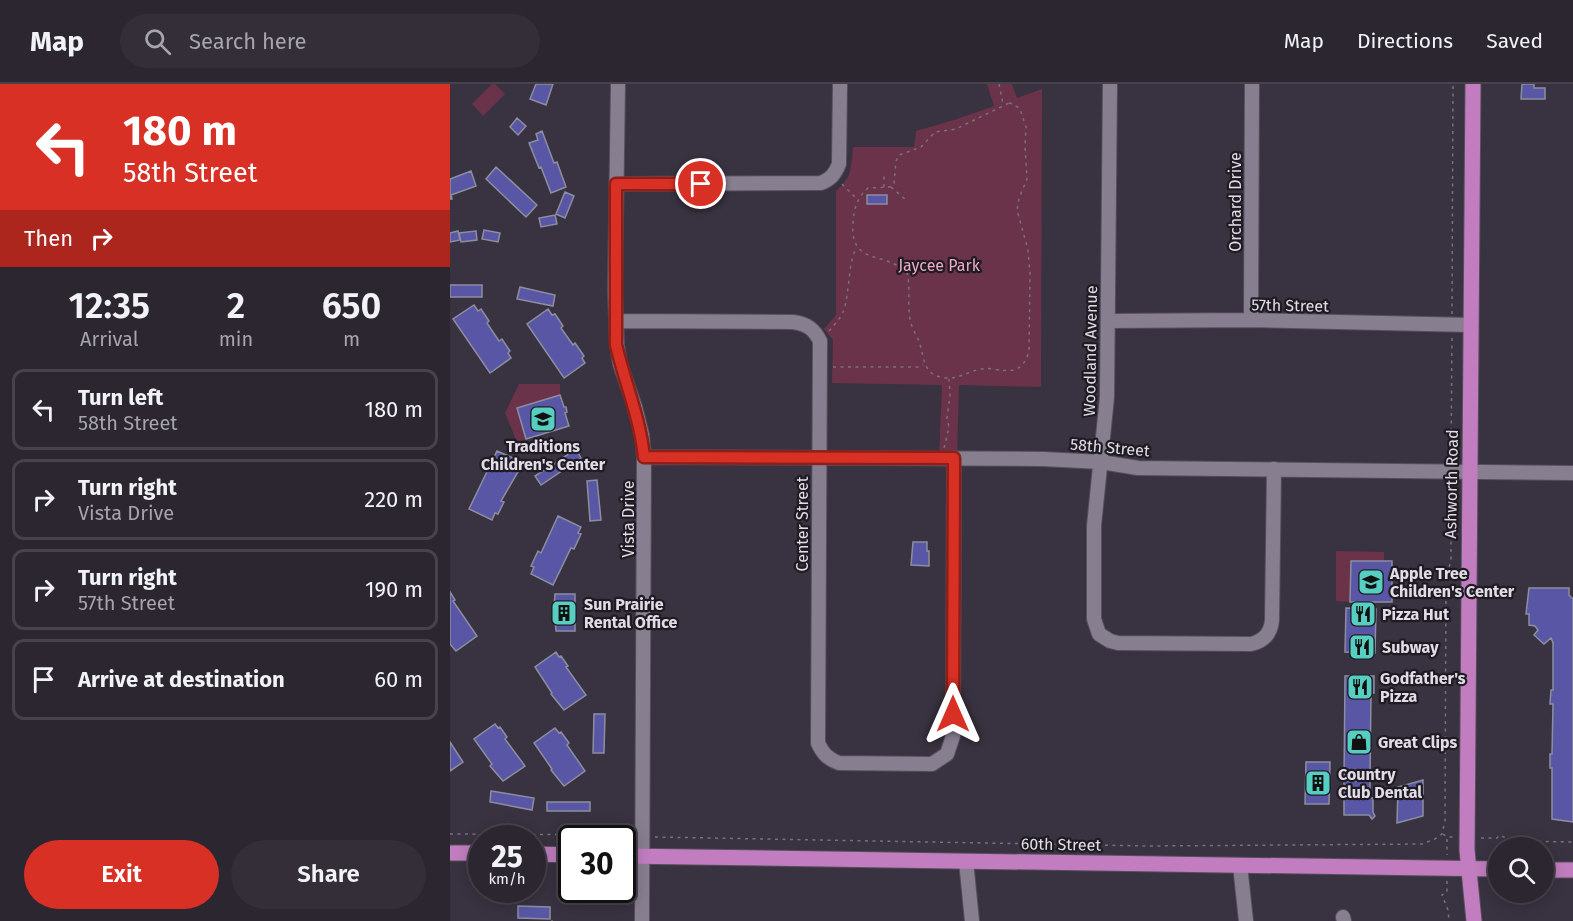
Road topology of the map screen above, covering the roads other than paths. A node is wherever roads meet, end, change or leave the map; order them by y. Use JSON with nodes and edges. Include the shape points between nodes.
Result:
{"nodes":[{"id":1,"x":618,"y":84,"type":"edge"},
{"id":2,"x":840,"y":84,"type":"edge"},
{"id":3,"x":1110,"y":84,"type":"edge"},
{"id":4,"x":1252,"y":84,"type":"edge"},
{"id":5,"x":1473,"y":84,"type":"edge"},
{"id":6,"x":616,"y":184,"type":"junction"},
{"id":7,"x":1251,"y":320,"type":"junction"},
{"id":8,"x":616,"y":321,"type":"junction"},
{"id":9,"x":1108,"y":321,"type":"junction"},
{"id":10,"x":1471,"y":325,"type":"junction"},
{"id":11,"x":644,"y":457,"type":"junction"},
{"id":12,"x":819,"y":457,"type":"junction"},
{"id":13,"x":948,"y":458,"type":"junction"},
{"id":14,"x":1101,"y":462,"type":"junction"},
{"id":15,"x":1274,"y":469,"type":"junction"},
{"id":16,"x":1469,"y":472,"type":"junction"},
{"id":17,"x":1573,"y":473,"type":"edge"},
{"id":18,"x":450,"y":853,"type":"edge"},
{"id":19,"x":468,"y":854,"type":"edge"},
{"id":20,"x":636,"y":856,"type":"edge"},
{"id":21,"x":643,"y":856,"type":"junction"},
{"id":22,"x":966,"y":861,"type":"junction"},
{"id":23,"x":1240,"y":865,"type":"junction"},
{"id":24,"x":1468,"y":869,"type":"junction"},
{"id":25,"x":1488,"y":869,"type":"edge"},
{"id":26,"x":1554,"y":870,"type":"edge"},
{"id":27,"x":1573,"y":870,"type":"edge"},
{"id":28,"x":642,"y":921,"type":"edge"},
{"id":29,"x":972,"y":921,"type":"edge"},
{"id":30,"x":1246,"y":921,"type":"edge"},
{"id":31,"x":1474,"y":921,"type":"edge"}],
"edges":[{"from":1,"to":6,"type":"street","name":"Vista Drive"},
{"from":2,"to":6,"type":"street","via":[[839,164],[830,179],[821,183]]},
{"from":3,"to":9,"type":"street","name":"Woodland Avenue"},
{"from":4,"to":7,"type":"street","name":"Orchard Drive"},
{"from":5,"to":10,"type":"main road","name":"Ashworth Road"},
{"from":6,"to":8,"type":"street","name":"Vista Drive"},
{"from":7,"to":9,"type":"street","name":"57th Street"},
{"from":7,"to":10,"type":"street","name":"57th Street"},
{"from":8,"to":11,"type":"street","name":"Vista Drive","via":[[618,355],[635,407]]},
{"from":8,"to":12,"type":"street","name":"Center Street","via":[[793,322],[810,327],[820,341]]},
{"from":9,"to":14,"type":"street","name":"Woodland Avenue"},
{"from":10,"to":16,"type":"main road","name":"Ashworth Road"},
{"from":11,"to":12,"type":"street","name":"58th Street"},
{"from":11,"to":21,"type":"street","name":"Vista Drive"},
{"from":12,"to":13,"type":"street","name":"58th Street"},
{"from":12,"to":13,"type":"street","name":"Center Street","via":[[818,743],[825,756],[839,763],[932,765],[947,754],[953,736]]},
{"from":13,"to":14,"type":"street","name":"58th Street"},
{"from":14,"to":15,"type":"street","name":"58th Street","via":[[1138,468]]},
{"from":14,"to":15,"type":"street","name":"Woodland Avenue","via":[[1094,526],[1094,619],[1099,634],[1118,643],[1251,644],[1263,639],[1272,620]]},
{"from":15,"to":16,"type":"street","name":"58th Street"},
{"from":16,"to":17,"type":"street","name":"58th Street"},
{"from":16,"to":24,"type":"main road","name":"Ashworth Road"},
{"from":18,"to":19,"type":"main road"},
{"from":20,"to":21,"type":"main road","name":"60th Street"},
{"from":21,"to":22,"type":"main road","name":"60th Street"},
{"from":21,"to":28,"type":"street","name":"Vista Drive"},
{"from":22,"to":23,"type":"main road","name":"60th Street"},
{"from":22,"to":29,"type":"street"},
{"from":23,"to":24,"type":"main road","name":"60th Street"},
{"from":23,"to":30,"type":"street"},
{"from":24,"to":25,"type":"main road","name":"60th Street"},
{"from":24,"to":31,"type":"main road","name":"Ashworth Road"},
{"from":26,"to":27,"type":"main road"}]}
